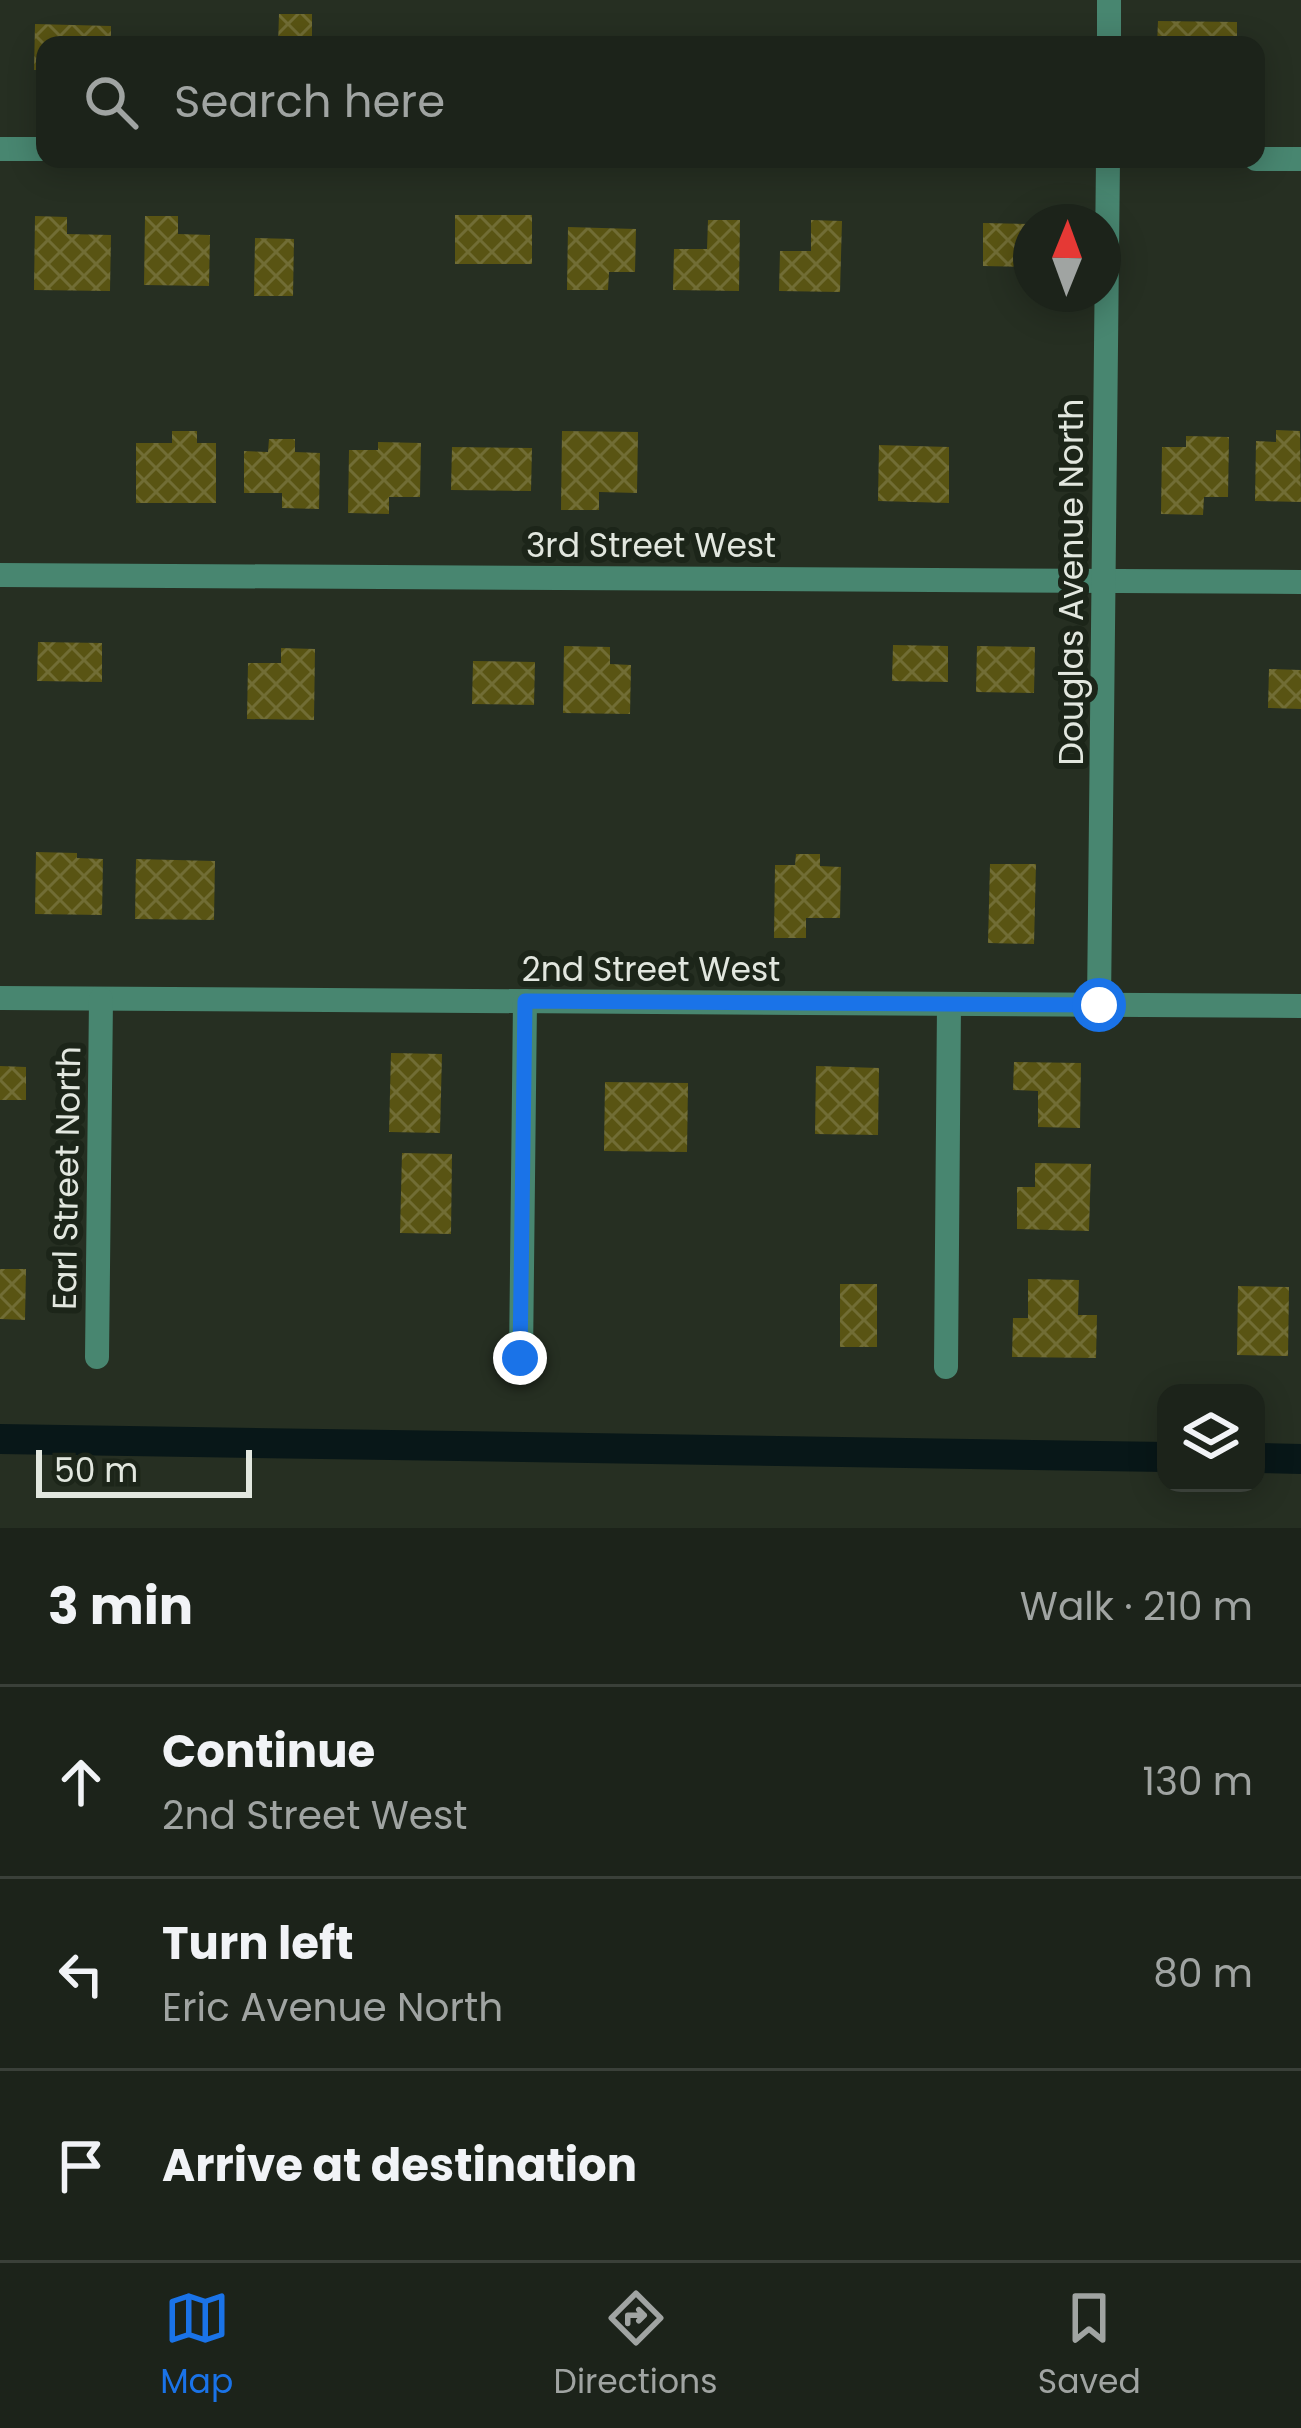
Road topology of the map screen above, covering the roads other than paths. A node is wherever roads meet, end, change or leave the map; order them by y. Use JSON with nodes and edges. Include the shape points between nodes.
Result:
{"nodes":[{"id":1,"x":1109,"y":0,"type":"edge"},
{"id":2,"x":1109,"y":36,"type":"edge"},
{"id":3,"x":0,"y":149,"type":"edge"},
{"id":4,"x":36,"y":149,"type":"edge"},
{"id":5,"x":1265,"y":159,"type":"edge"},
{"id":6,"x":1301,"y":159,"type":"edge"},
{"id":7,"x":1108,"y":168,"type":"edge"},
{"id":8,"x":0,"y":575,"type":"edge"},
{"id":9,"x":1104,"y":581,"type":"junction"},
{"id":10,"x":1301,"y":582,"type":"edge"},
{"id":11,"x":0,"y":998,"type":"edge"},
{"id":12,"x":101,"y":999,"type":"junction"},
{"id":13,"x":525,"y":1001,"type":"junction"},
{"id":14,"x":949,"y":1004,"type":"junction"},
{"id":15,"x":1099,"y":1005,"type":"junction"},
{"id":16,"x":1301,"y":1006,"type":"edge"},
{"id":17,"x":97,"y":1357,"type":"dead end"},
{"id":18,"x":520,"y":1358,"type":"dead end"},
{"id":19,"x":946,"y":1367,"type":"dead end"}],
"edges":[{"from":1,"to":2,"type":"street"},
{"from":3,"to":4,"type":"street"},
{"from":5,"to":6,"type":"street"},
{"from":7,"to":9,"type":"street","name":"Douglas Avenue North"},
{"from":8,"to":9,"type":"street","name":"3rd Street West"},
{"from":9,"to":10,"type":"street","name":"3rd Street West"},
{"from":9,"to":15,"type":"street","name":"Douglas Avenue North"},
{"from":11,"to":12,"type":"street","name":"2nd Street West"},
{"from":12,"to":13,"type":"street","name":"2nd Street West"},
{"from":12,"to":17,"type":"street","name":"Earl Street North"},
{"from":13,"to":14,"type":"street","name":"2nd Street West"},
{"from":13,"to":18,"type":"street"},
{"from":14,"to":15,"type":"street","name":"2nd Street West"},
{"from":14,"to":19,"type":"street"},
{"from":15,"to":16,"type":"street","name":"2nd Street West"}]}
